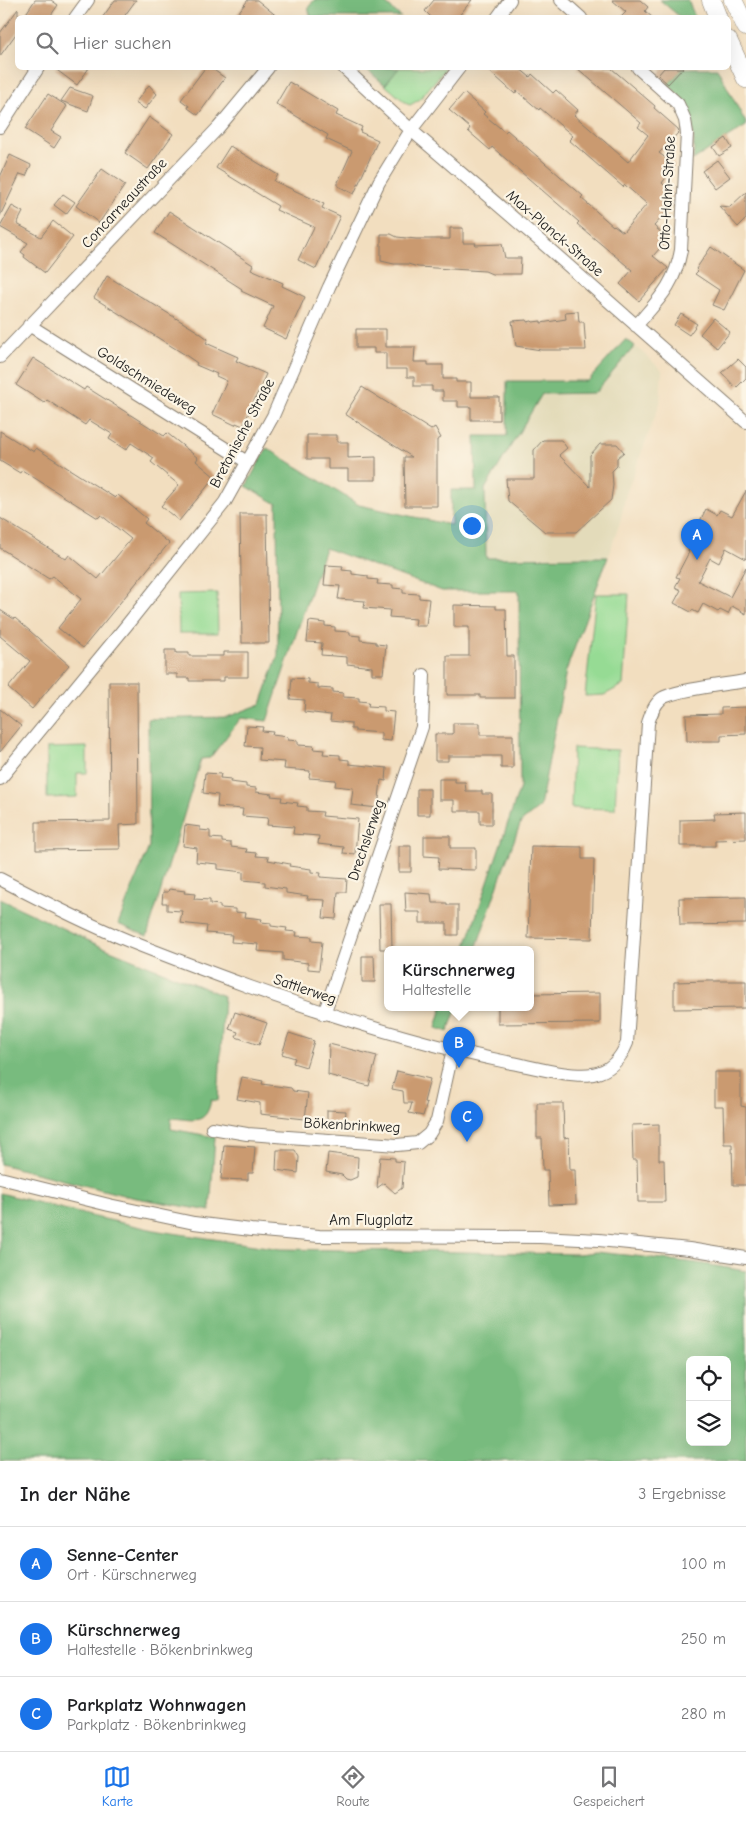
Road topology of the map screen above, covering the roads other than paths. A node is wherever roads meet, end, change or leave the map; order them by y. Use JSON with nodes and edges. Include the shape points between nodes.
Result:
{"nodes":[{"id":1,"x":88,"y":0,"type":"edge"},
{"id":2,"x":510,"y":0,"type":"edge"},
{"id":3,"x":561,"y":0,"type":"edge"},
{"id":4,"x":710,"y":0,"type":"edge"},
{"id":5,"x":733,"y":0,"type":"edge"},
{"id":6,"x":77,"y":15,"type":"edge"},
{"id":7,"x":499,"y":15,"type":"edge"},
{"id":8,"x":578,"y":15,"type":"edge"},
{"id":9,"x":717,"y":15,"type":"edge"},
{"id":10,"x":746,"y":27,"type":"edge"},
{"id":11,"x":731,"y":46,"type":"edge"},
{"id":12,"x":37,"y":70,"type":"edge"},
{"id":13,"x":266,"y":70,"type":"edge"},
{"id":14,"x":346,"y":70,"type":"edge"},
{"id":15,"x":457,"y":70,"type":"edge"},
{"id":16,"x":640,"y":70,"type":"edge"},
{"id":17,"x":746,"y":79,"type":"edge"},
{"id":18,"x":0,"y":127,"type":"edge"},
{"id":19,"x":410,"y":130,"type":"junction"},
{"id":20,"x":30,"y":325,"type":"junction"},
{"id":21,"x":636,"y":326,"type":"junction"},
{"id":22,"x":0,"y":357,"type":"edge"},
{"id":23,"x":746,"y":422,"type":"edge"},
{"id":24,"x":247,"y":462,"type":"junction"},
{"id":25,"x":424,"y":675,"type":"dead end"},
{"id":26,"x":746,"y":681,"type":"edge"},
{"id":27,"x":0,"y":779,"type":"edge"},
{"id":28,"x":0,"y":879,"type":"edge"},
{"id":29,"x":324,"y":1014,"type":"junction"},
{"id":30,"x":453,"y":1050,"type":"junction"},
{"id":31,"x":212,"y":1128,"type":"dead end"},
{"id":32,"x":0,"y":1178,"type":"edge"},
{"id":33,"x":746,"y":1258,"type":"edge"}],
"edges":[{"from":1,"to":6,"type":"street"},
{"from":2,"to":7,"type":"street"},
{"from":3,"to":8,"type":"street"},
{"from":4,"to":9,"type":"main road"},
{"from":5,"to":10,"type":"main road"},
{"from":11,"to":17,"type":"main road"},
{"from":12,"to":18,"type":"street"},
{"from":13,"to":20,"type":"street","name":"Concarneaustraße","via":[[218,128]]},
{"from":14,"to":19,"type":"street","name":"Max-Planck-Straße"},
{"from":15,"to":19,"type":"street","name":"Bretonische Straße"},
{"from":16,"to":21,"type":"street","name":"Otto-Hahn-Straße","via":[[678,104],[687,133],[678,265],[667,289]]},
{"from":19,"to":21,"type":"street","name":"Max-Planck-Straße"},
{"from":19,"to":24,"type":"street","name":"Bretonische Straße","via":[[366,208],[273,416]]},
{"from":20,"to":22,"type":"street","name":"Concarneaustraße"},
{"from":20,"to":24,"type":"street","name":"Goldschmiedeweg"},
{"from":21,"to":23,"type":"street","name":"Max-Planck-Straße"},
{"from":24,"to":27,"type":"street","name":"Bretonische Straße","via":[[218,511]]},
{"from":25,"to":29,"type":"street","name":"Drechslerweg","via":[[422,727]]},
{"from":26,"to":30,"type":"street","name":"Sattlerweg","via":[[669,694],[651,712],[629,1031],[622,1055],[614,1064],[594,1074],[577,1075]]},
{"from":28,"to":29,"type":"street","name":"Sattlerweg","via":[[129,941]]},
{"from":29,"to":30,"type":"street","name":"Sattlerweg"},
{"from":30,"to":31,"type":"street","name":"Bökenbrinkweg","via":[[438,1121],[418,1143],[397,1146],[247,1134]]},
{"from":32,"to":33,"type":"street","name":"Am Flugplatz","via":[[194,1223],[251,1230],[319,1236],[600,1240]]}]}
